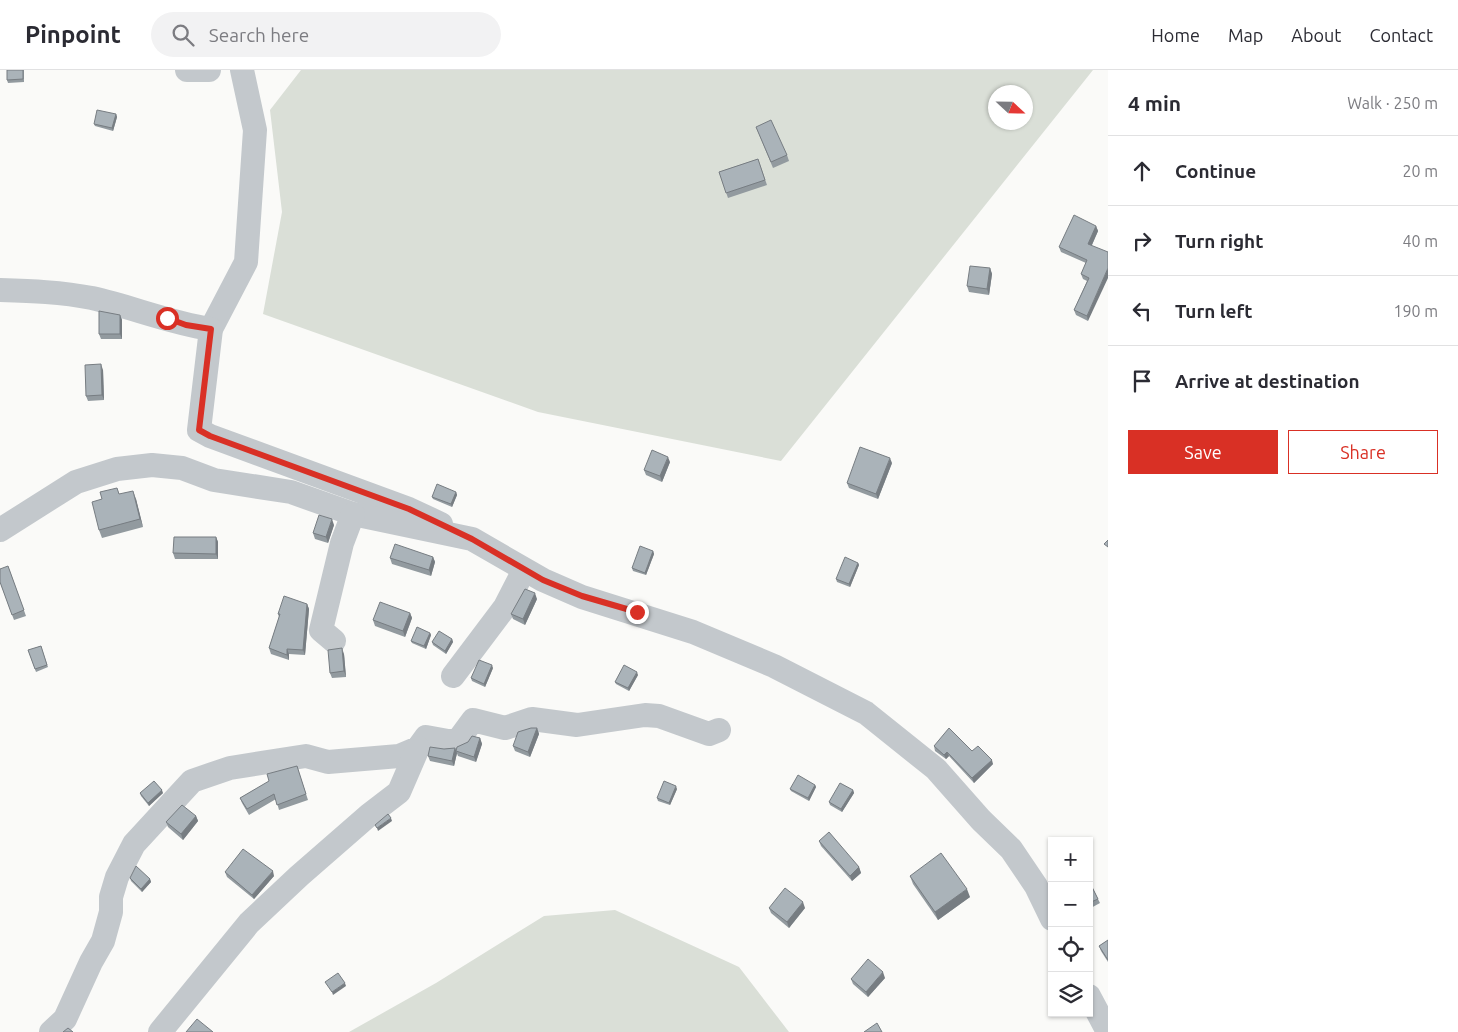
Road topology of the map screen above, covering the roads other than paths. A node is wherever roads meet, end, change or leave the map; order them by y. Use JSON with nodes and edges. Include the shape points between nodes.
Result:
{"nodes":[{"id":1,"x":187,"y":70,"type":"edge"},
{"id":2,"x":209,"y":70,"type":"edge"},
{"id":3,"x":242,"y":70,"type":"edge"},
{"id":4,"x":0,"y":290,"type":"edge"},
{"id":5,"x":211,"y":329,"type":"junction"},
{"id":6,"x":353,"y":514,"type":"junction"},
{"id":7,"x":0,"y":530,"type":"edge"},
{"id":8,"x":472,"y":539,"type":"junction"},
{"id":9,"x":524,"y":570,"type":"junction"},
{"id":10,"x":334,"y":640,"type":"dead end"},
{"id":11,"x":452,"y":676,"type":"dead end"},
{"id":12,"x":720,"y":730,"type":"dead end"},
{"id":13,"x":418,"y":748,"type":"junction"},
{"id":14,"x":1048,"y":911,"type":"edge"},
{"id":15,"x":1093,"y":1004,"type":"edge"},
{"id":16,"x":51,"y":1032,"type":"edge"},
{"id":17,"x":160,"y":1032,"type":"edge"},
{"id":18,"x":1108,"y":1032,"type":"edge"}],
"edges":[{"from":1,"to":2,"type":"street"},
{"from":3,"to":5,"type":"street","via":[[254,130],[246,262]]},
{"from":4,"to":5,"type":"street","via":[[52,292],[90,298]]},
{"from":5,"to":8,"type":"street","via":[[199,430],[409,509]]},
{"from":6,"to":7,"type":"street","via":[[291,492],[214,480],[182,468],[152,465],[116,469],[76,482]]},
{"from":6,"to":8,"type":"street"},
{"from":6,"to":10,"type":"street","via":[[342,543],[321,630]]},
{"from":8,"to":9,"type":"street"},
{"from":9,"to":11,"type":"street","via":[[505,607]]},
{"from":9,"to":14,"type":"street","via":[[582,596],[693,632],[774,666],[866,712],[936,769],[1011,850],[1036,886]]},
{"from":12,"to":13,"type":"street","via":[[709,734],[659,716],[644,715],[577,725],[532,719],[505,728],[473,720],[459,739],[448,742],[426,737]]},
{"from":13,"to":16,"type":"street","via":[[399,756],[374,759],[328,762],[306,756],[262,762],[230,768],[192,781],[134,844],[117,876],[111,897],[112,912],[103,941],[65,1019]]},
{"from":13,"to":17,"type":"street","via":[[399,792],[299,876],[249,924]]},
{"from":15,"to":18,"type":"street"}]}
